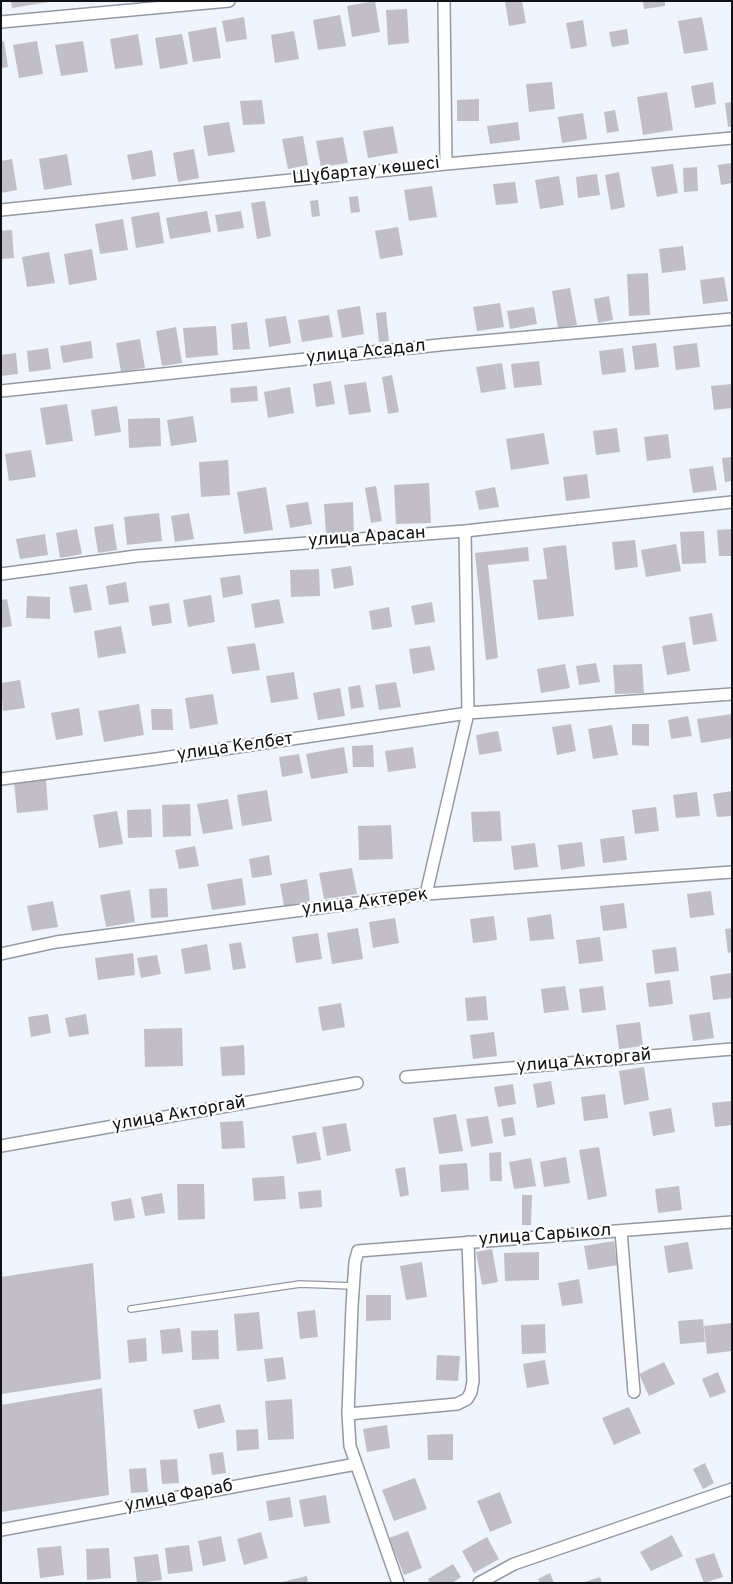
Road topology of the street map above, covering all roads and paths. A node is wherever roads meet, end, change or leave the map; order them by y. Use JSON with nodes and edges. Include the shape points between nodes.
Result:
{"nodes":[{"id":1,"x":229,"y":1,"type":"edge"},
{"id":2,"x":444,"y":1,"type":"edge"},
{"id":3,"x":1,"y":22,"type":"edge"},
{"id":4,"x":732,"y":138,"type":"edge"},
{"id":5,"x":446,"y":164,"type":"junction"},
{"id":6,"x":1,"y":210,"type":"edge"},
{"id":7,"x":732,"y":318,"type":"edge"},
{"id":8,"x":1,"y":391,"type":"edge"},
{"id":9,"x":732,"y":502,"type":"edge"},
{"id":10,"x":465,"y":531,"type":"junction"},
{"id":11,"x":1,"y":574,"type":"edge"},
{"id":12,"x":732,"y":694,"type":"edge"},
{"id":13,"x":468,"y":713,"type":"junction"},
{"id":14,"x":1,"y":779,"type":"edge"},
{"id":15,"x":732,"y":872,"type":"edge"},
{"id":16,"x":426,"y":894,"type":"junction"},
{"id":17,"x":1,"y":954,"type":"edge"},
{"id":18,"x":732,"y":1049,"type":"edge"},
{"id":19,"x":406,"y":1077,"type":"dead end"},
{"id":20,"x":357,"y":1083,"type":"dead end"},
{"id":21,"x":1,"y":1146,"type":"edge"},
{"id":22,"x":732,"y":1222,"type":"edge"},
{"id":23,"x":621,"y":1231,"type":"junction"},
{"id":24,"x":468,"y":1242,"type":"junction"},
{"id":25,"x":353,"y":1286,"type":"junction"},
{"id":26,"x":131,"y":1309,"type":"dead end"},
{"id":27,"x":634,"y":1392,"type":"dead end"},
{"id":28,"x":348,"y":1414,"type":"junction"},
{"id":29,"x":356,"y":1464,"type":"junction"},
{"id":30,"x":732,"y":1489,"type":"edge"},
{"id":31,"x":1,"y":1530,"type":"edge"},
{"id":32,"x":398,"y":1583,"type":"edge"},
{"id":33,"x":480,"y":1583,"type":"edge"}],
"edges":[{"from":1,"to":3,"type":"street"},
{"from":2,"to":5,"type":"street"},
{"from":4,"to":5,"type":"street","name":"Шұбартау көшесі"},
{"from":5,"to":6,"type":"street","name":"Шұбартау көшесі"},
{"from":7,"to":8,"type":"street","name":"улица Асадал"},
{"from":9,"to":10,"type":"street","name":"улица Арасан"},
{"from":10,"to":11,"type":"street","name":"улица Арасан","via":[[137,556]]},
{"from":10,"to":13,"type":"street"},
{"from":12,"to":13,"type":"street","name":"улица Келбет"},
{"from":13,"to":14,"type":"street","name":"улица Келбет"},
{"from":13,"to":16,"type":"street"},
{"from":15,"to":16,"type":"street","name":"улица Актерек"},
{"from":16,"to":17,"type":"street","name":"улица Актерек","via":[[56,942]]},
{"from":18,"to":19,"type":"street","name":"улица Акторгай"},
{"from":20,"to":21,"type":"street","name":"улица Акторгай"},
{"from":22,"to":23,"type":"street","name":"улица Сарыкол"},
{"from":23,"to":24,"type":"street","name":"улица Сарыкол"},
{"from":23,"to":27,"type":"street"},
{"from":24,"to":25,"type":"street","name":"улица Сарыкол","via":[[358,1251]]},
{"from":24,"to":28,"type":"street","via":[[473,1381],[467,1399],[457,1404]]},
{"from":25,"to":26,"type":"lane","via":[[300,1284]]},
{"from":25,"to":28,"type":"street"},
{"from":28,"to":29,"type":"street","via":[[350,1446]]},
{"from":29,"to":31,"type":"street","name":"улица Фараб"},
{"from":29,"to":32,"type":"street"},
{"from":30,"to":33,"type":"street","via":[[514,1564]]}]}
